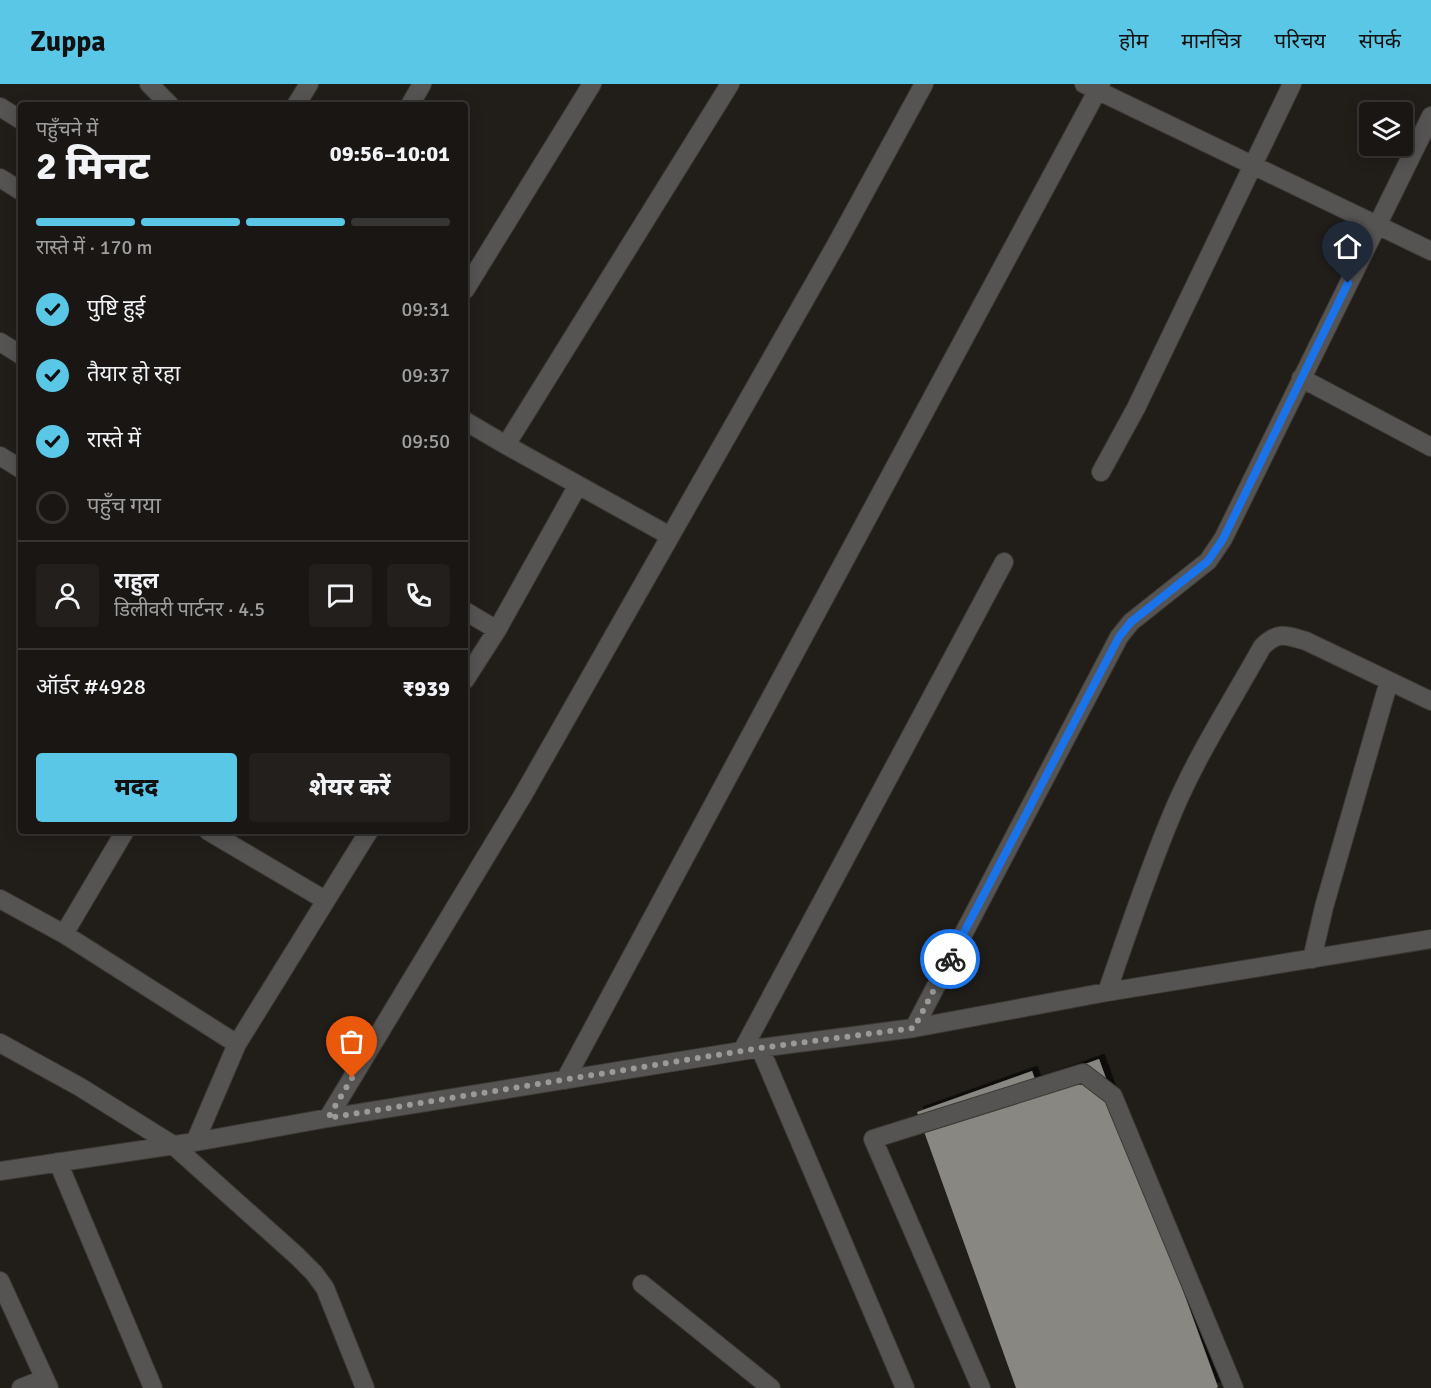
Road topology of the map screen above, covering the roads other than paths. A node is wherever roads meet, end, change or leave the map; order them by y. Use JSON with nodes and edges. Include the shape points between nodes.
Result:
{"nodes":[{"id":1,"x":149,"y":84,"type":"edge"},
{"id":2,"x":309,"y":84,"type":"edge"},
{"id":3,"x":423,"y":84,"type":"edge"},
{"id":4,"x":592,"y":84,"type":"edge"},
{"id":5,"x":730,"y":84,"type":"edge"},
{"id":6,"x":924,"y":84,"type":"edge"},
{"id":7,"x":1292,"y":84,"type":"edge"},
{"id":8,"x":1094,"y":86,"type":"edge"},
{"id":9,"x":167,"y":102,"type":"edge"},
{"id":10,"x":298,"y":102,"type":"edge"},
{"id":11,"x":412,"y":102,"type":"edge"},
{"id":12,"x":0,"y":107,"type":"edge"},
{"id":13,"x":1431,"y":116,"type":"edge"},
{"id":14,"x":18,"y":118,"type":"edge"},
{"id":15,"x":1252,"y":165,"type":"junction"},
{"id":16,"x":0,"y":178,"type":"edge"},
{"id":17,"x":18,"y":189,"type":"edge"},
{"id":18,"x":1376,"y":226,"type":"junction"},
{"id":19,"x":1431,"y":251,"type":"edge"},
{"id":20,"x":468,"y":285,"type":"edge"},
{"id":21,"x":0,"y":342,"type":"edge"},
{"id":22,"x":18,"y":353,"type":"edge"},
{"id":23,"x":1301,"y":378,"type":"junction"},
{"id":24,"x":468,"y":423,"type":"edge"},
{"id":25,"x":506,"y":445,"type":"junction"},
{"id":26,"x":1431,"y":447,"type":"edge"},
{"id":27,"x":0,"y":456,"type":"edge"},
{"id":28,"x":18,"y":467,"type":"edge"},
{"id":29,"x":1101,"y":472,"type":"dead end"},
{"id":30,"x":578,"y":485,"type":"junction"},
{"id":31,"x":670,"y":536,"type":"junction"},
{"id":32,"x":1004,"y":562,"type":"dead end"},
{"id":33,"x":468,"y":612,"type":"edge"},
{"id":34,"x":497,"y":630,"type":"junction"},
{"id":35,"x":468,"y":675,"type":"edge"},
{"id":36,"x":1389,"y":681,"type":"junction"},
{"id":37,"x":1431,"y":701,"type":"edge"},
{"id":38,"x":123,"y":834,"type":"edge"},
{"id":39,"x":213,"y":834,"type":"edge"},
{"id":40,"x":367,"y":834,"type":"edge"},
{"id":41,"x":0,"y":899,"type":"edge"},
{"id":42,"x":326,"y":900,"type":"junction"},
{"id":43,"x":64,"y":934,"type":"junction"},
{"id":44,"x":1431,"y":939,"type":"edge"},
{"id":45,"x":1312,"y":958,"type":"junction"},
{"id":46,"x":1107,"y":992,"type":"junction"},
{"id":47,"x":914,"y":1028,"type":"junction"},
{"id":48,"x":0,"y":1043,"type":"edge"},
{"id":49,"x":237,"y":1044,"type":"junction"},
{"id":50,"x":751,"y":1049,"type":"junction"},
{"id":51,"x":565,"y":1080,"type":"junction"},
{"id":52,"x":328,"y":1118,"type":"junction"},
{"id":53,"x":195,"y":1142,"type":"junction"},
{"id":54,"x":173,"y":1145,"type":"junction"},
{"id":55,"x":58,"y":1162,"type":"junction"},
{"id":56,"x":0,"y":1172,"type":"edge"},
{"id":57,"x":0,"y":1281,"type":"edge"},
{"id":58,"x":642,"y":1284,"type":"dead end"},
{"id":59,"x":47,"y":1383,"type":"edge"},
{"id":60,"x":21,"y":1388,"type":"edge"},
{"id":61,"x":153,"y":1388,"type":"edge"},
{"id":62,"x":365,"y":1388,"type":"edge"},
{"id":63,"x":771,"y":1388,"type":"edge"},
{"id":64,"x":905,"y":1388,"type":"edge"},
{"id":65,"x":981,"y":1388,"type":"edge"},
{"id":66,"x":1234,"y":1388,"type":"edge"}],
"edges":[{"from":1,"to":9,"type":"street"},
{"from":2,"to":10,"type":"street"},
{"from":3,"to":11,"type":"street"},
{"from":4,"to":20,"type":"street"},
{"from":5,"to":25,"type":"street"},
{"from":6,"to":31,"type":"street"},
{"from":7,"to":15,"type":"street"},
{"from":8,"to":15,"type":"street"},
{"from":8,"to":51,"type":"street"},
{"from":12,"to":14,"type":"street"},
{"from":13,"to":18,"type":"street"},
{"from":15,"to":18,"type":"street"},
{"from":15,"to":29,"type":"street","via":[[1136,408]]},
{"from":16,"to":17,"type":"street"},
{"from":18,"to":19,"type":"street"},
{"from":18,"to":23,"type":"street"},
{"from":21,"to":22,"type":"street"},
{"from":23,"to":26,"type":"street"},
{"from":23,"to":47,"type":"street","via":[[1223,539],[1208,561],[1131,622],[1119,637]]},
{"from":24,"to":25,"type":"street"},
{"from":25,"to":30,"type":"street"},
{"from":27,"to":28,"type":"street"},
{"from":30,"to":31,"type":"street"},
{"from":30,"to":34,"type":"street"},
{"from":31,"to":52,"type":"street","via":[[523,795]]},
{"from":32,"to":50,"type":"street"},
{"from":33,"to":34,"type":"street"},
{"from":34,"to":35,"type":"street"},
{"from":36,"to":37,"type":"street"},
{"from":36,"to":45,"type":"street"},
{"from":36,"to":46,"type":"street","via":[[1284,635],[1272,637],[1262,647],[1173,811]]},
{"from":38,"to":43,"type":"street"},
{"from":39,"to":42,"type":"street"},
{"from":40,"to":42,"type":"street"},
{"from":41,"to":43,"type":"street"},
{"from":42,"to":49,"type":"street"},
{"from":43,"to":49,"type":"street"},
{"from":44,"to":45,"type":"street"},
{"from":45,"to":46,"type":"street"},
{"from":46,"to":47,"type":"street"},
{"from":47,"to":50,"type":"street"},
{"from":48,"to":54,"type":"street","via":[[80,1086]]},
{"from":49,"to":53,"type":"street"},
{"from":50,"to":51,"type":"street"},
{"from":50,"to":64,"type":"street"},
{"from":51,"to":52,"type":"street"},
{"from":52,"to":53,"type":"street"},
{"from":53,"to":54,"type":"street"},
{"from":54,"to":55,"type":"street"},
{"from":54,"to":62,"type":"street","via":[[314,1273],[325,1288]]},
{"from":55,"to":56,"type":"street"},
{"from":55,"to":61,"type":"street"},
{"from":57,"to":59,"type":"street"},
{"from":58,"to":63,"type":"street"},
{"from":59,"to":60,"type":"street"},
{"from":65,"to":66,"type":"street","via":[[873,1139],[1083,1073],[1113,1096]]}]}
